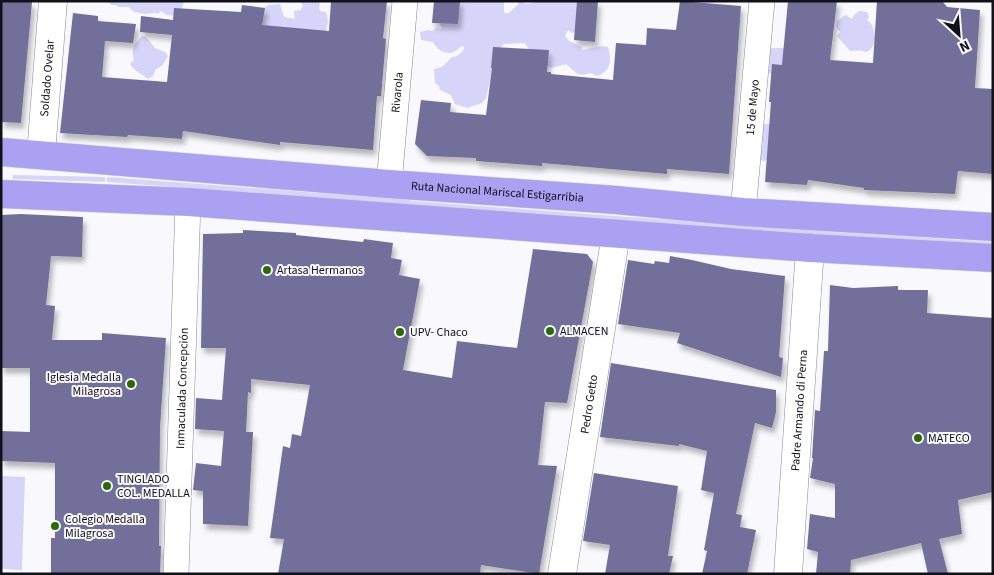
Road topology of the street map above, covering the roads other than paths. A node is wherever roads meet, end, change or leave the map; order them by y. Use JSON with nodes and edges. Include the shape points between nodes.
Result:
{"nodes":[{"id":1,"x":53,"y":1,"type":"edge"},
{"id":2,"x":405,"y":1,"type":"edge"},
{"id":3,"x":762,"y":1,"type":"edge"},
{"id":4,"x":1,"y":152,"type":"edge"},
{"id":5,"x":41,"y":154,"type":"junction"},
{"id":6,"x":389,"y":184,"type":"junction"},
{"id":7,"x":1,"y":194,"type":"edge"},
{"id":8,"x":188,"y":202,"type":"junction"},
{"id":9,"x":743,"y":212,"type":"junction"},
{"id":10,"x":993,"y":227,"type":"edge"},
{"id":11,"x":616,"y":234,"type":"junction"},
{"id":12,"x":810,"y":248,"type":"junction"},
{"id":13,"x":993,"y":258,"type":"edge"},
{"id":14,"x":176,"y":574,"type":"edge"},
{"id":15,"x":562,"y":574,"type":"edge"},
{"id":16,"x":788,"y":574,"type":"edge"}],
"edges":[{"from":1,"to":5,"type":"street","name":"Soldado Ovelar"},
{"from":2,"to":6,"type":"street","name":"Rivarola"},
{"from":3,"to":9,"type":"street","name":"15 de Mayo"},
{"from":4,"to":5,"type":"highway","name":"Ruta Nacional Mariscal Estigarribia"},
{"from":5,"to":6,"type":"highway","name":"Ruta Nacional Mariscal Estigarribia"},
{"from":6,"to":9,"type":"highway","name":"Ruta Nacional Mariscal Estigarribia"},
{"from":7,"to":8,"type":"highway"},
{"from":8,"to":11,"type":"highway"},
{"from":8,"to":14,"type":"street","name":"Inmaculada Concepción"},
{"from":9,"to":10,"type":"highway","name":"Ruta Nacional Mariscal Estigarribia"},
{"from":11,"to":12,"type":"highway"},
{"from":11,"to":15,"type":"street","name":"Pedro Getto"},
{"from":12,"to":13,"type":"highway"},
{"from":12,"to":16,"type":"street","name":"Padre Armando di Perna"}]}
